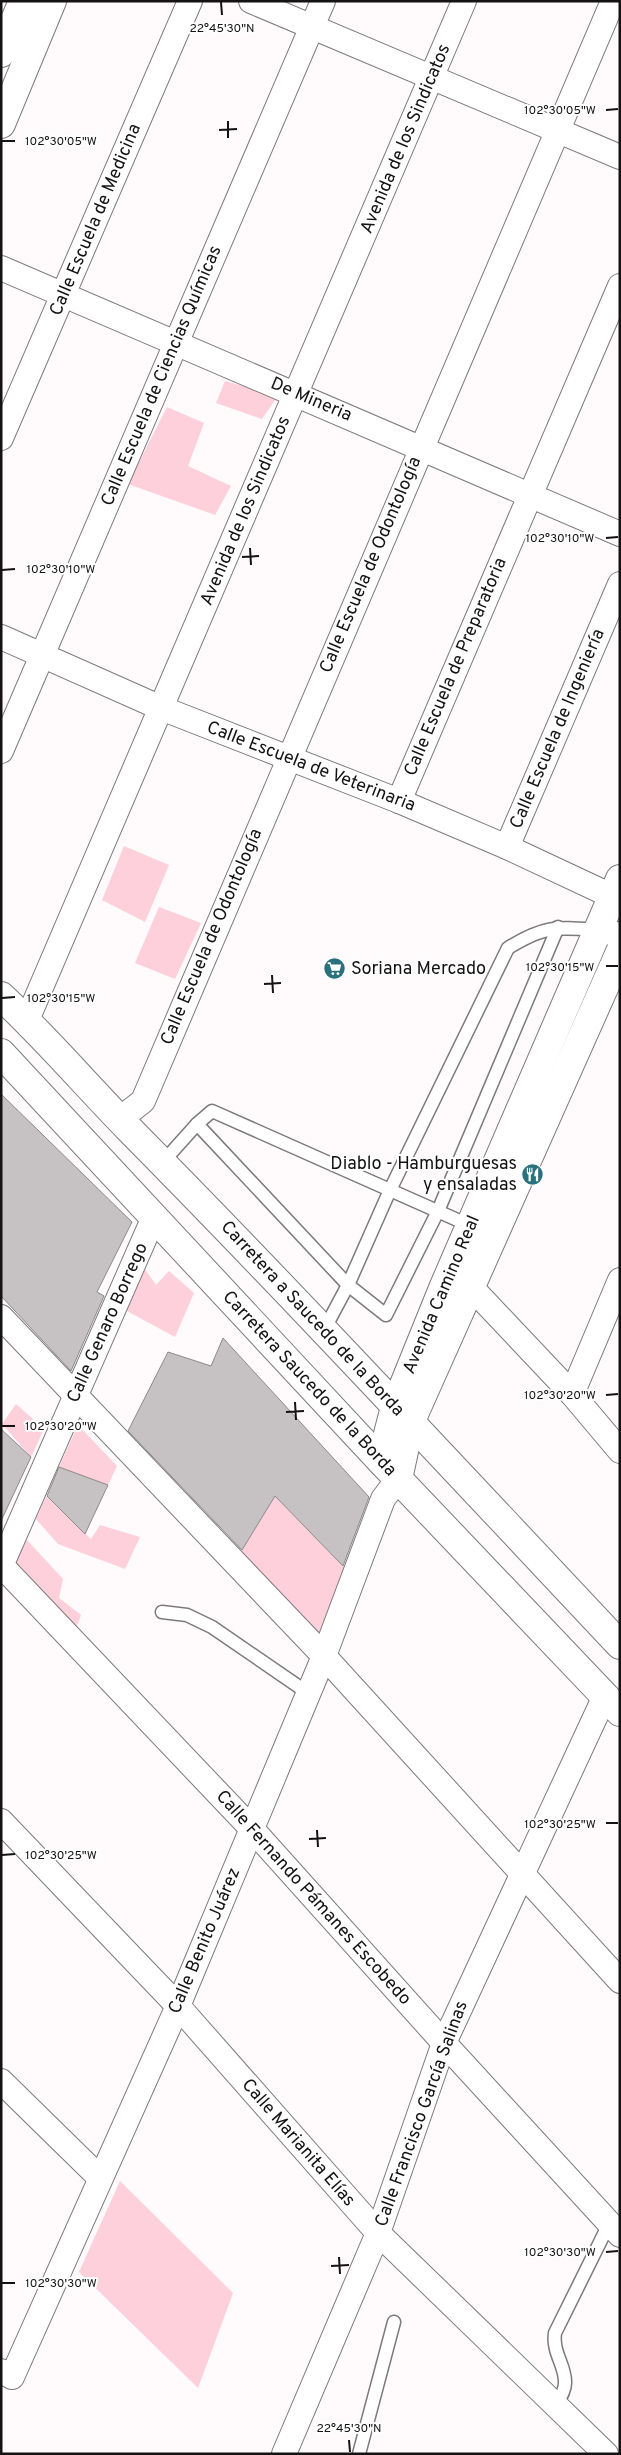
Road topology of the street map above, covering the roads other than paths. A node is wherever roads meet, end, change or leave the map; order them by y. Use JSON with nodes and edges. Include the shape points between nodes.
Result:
{"nodes":[{"id":1,"x":52,"y":1,"type":"edge"},
{"id":2,"x":190,"y":1,"type":"edge"},
{"id":3,"x":252,"y":1,"type":"edge"},
{"id":4,"x":323,"y":1,"type":"edge"},
{"id":5,"x":464,"y":1,"type":"edge"},
{"id":6,"x":613,"y":1,"type":"edge"},
{"id":7,"x":18,"y":21,"type":"edge"},
{"id":8,"x":312,"y":27,"type":"junction"},
{"id":9,"x":1,"y":53,"type":"edge"},
{"id":10,"x":432,"y":77,"type":"junction"},
{"id":11,"x":1,"y":124,"type":"edge"},
{"id":12,"x":558,"y":131,"type":"junction"},
{"id":13,"x":620,"y":157,"type":"edge"},
{"id":14,"x":1,"y":268,"type":"edge"},
{"id":15,"x":620,"y":286,"type":"edge"},
{"id":16,"x":64,"y":294,"type":"junction"},
{"id":17,"x":175,"y":343,"type":"junction"},
{"id":18,"x":296,"y":394,"type":"junction"},
{"id":19,"x":1,"y":438,"type":"edge"},
{"id":20,"x":421,"y":449,"type":"junction"},
{"id":21,"x":530,"y":494,"type":"junction"},
{"id":22,"x":620,"y":534,"type":"edge"},
{"id":23,"x":620,"y":584,"type":"edge"},
{"id":24,"x":1,"y":637,"type":"edge"},
{"id":25,"x":43,"y":656,"type":"junction"},
{"id":26,"x":161,"y":708,"type":"junction"},
{"id":27,"x":1,"y":751,"type":"edge"},
{"id":28,"x":288,"y":758,"type":"junction"},
{"id":29,"x":399,"y":801,"type":"junction"},
{"id":30,"x":507,"y":847,"type":"junction"},
{"id":31,"x":617,"y":892,"type":"edge"},
{"id":32,"x":558,"y":927,"type":"junction"},
{"id":33,"x":609,"y":932,"type":"edge"},
{"id":34,"x":620,"y":952,"type":"edge"},
{"id":35,"x":1,"y":996,"type":"edge"},
{"id":36,"x":27,"y":1020,"type":"junction"},
{"id":37,"x":1,"y":1053,"type":"edge"},
{"id":38,"x":120,"y":1119,"type":"junction"},
{"id":39,"x":197,"y":1124,"type":"junction"},
{"id":40,"x":162,"y":1163,"type":"junction"},
{"id":41,"x":390,"y":1190,"type":"junction"},
{"id":42,"x":438,"y":1211,"type":"junction"},
{"id":43,"x":154,"y":1218,"type":"junction"},
{"id":44,"x":482,"y":1231,"type":"junction"},
{"id":45,"x":620,"y":1280,"type":"edge"},
{"id":46,"x":348,"y":1285,"type":"junction"},
{"id":47,"x":470,"y":1286,"type":"junction"},
{"id":48,"x":1,"y":1317,"type":"edge"},
{"id":49,"x":324,"y":1330,"type":"junction"},
{"id":50,"x":572,"y":1394,"type":"junction"},
{"id":51,"x":76,"y":1396,"type":"junction"},
{"id":52,"x":402,"y":1415,"type":"junction"},
{"id":53,"x":620,"y":1451,"type":"edge"},
{"id":54,"x":387,"y":1480,"type":"junction"},
{"id":55,"x":1,"y":1566,"type":"edge"},
{"id":56,"x":162,"y":1612,"type":"dead end"},
{"id":57,"x":620,"y":1645,"type":"edge"},
{"id":58,"x":324,"y":1656,"type":"junction"},
{"id":59,"x":308,"y":1693,"type":"junction"},
{"id":60,"x":612,"y":1704,"type":"edge"},
{"id":61,"x":1,"y":1821,"type":"edge"},
{"id":62,"x":252,"y":1829,"type":"junction"},
{"id":63,"x":521,"y":1874,"type":"junction"},
{"id":64,"x":620,"y":1981,"type":"edge"},
{"id":65,"x":178,"y":2006,"type":"junction"},
{"id":66,"x":444,"y":2043,"type":"junction"},
{"id":67,"x":1,"y":2081,"type":"edge"},
{"id":68,"x":100,"y":2178,"type":"junction"},
{"id":69,"x":614,"y":2229,"type":"edge"},
{"id":70,"x":378,"y":2233,"type":"junction"},
{"id":71,"x":394,"y":2322,"type":"dead end"},
{"id":72,"x":7,"y":2374,"type":"edge"},
{"id":73,"x":556,"y":2405,"type":"junction"},
{"id":74,"x":284,"y":2454,"type":"edge"},
{"id":75,"x":359,"y":2454,"type":"edge"},
{"id":76,"x":606,"y":2454,"type":"edge"}],
"edges":[{"from":1,"to":7,"type":"street"},
{"from":2,"to":16,"type":"street","name":"Calle Escuela de Medicina"},
{"from":3,"to":8,"type":"street"},
{"from":4,"to":8,"type":"street","name":"Calle Escuela de Ciencias Químicas"},
{"from":5,"to":10,"type":"street","name":"Avenida de los Sindicatos"},
{"from":6,"to":12,"type":"street","name":"Calle Escuela de Odontología"},
{"from":7,"to":9,"type":"street"},
{"from":7,"to":11,"type":"street"},
{"from":8,"to":10,"type":"street"},
{"from":8,"to":17,"type":"street","name":"Calle Escuela de Ciencias Químicas"},
{"from":10,"to":12,"type":"street"},
{"from":10,"to":18,"type":"street","name":"Avenida de los Sindicatos"},
{"from":12,"to":13,"type":"street"},
{"from":12,"to":20,"type":"street","name":"Calle Escuela de Odontología"},
{"from":14,"to":16,"type":"street","name":"De Mineria"},
{"from":15,"to":21,"type":"street","name":"Calle Escuela de Preparatoria"},
{"from":16,"to":17,"type":"street","name":"De Mineria"},
{"from":16,"to":19,"type":"street","name":"Calle Escuela de Medicina"},
{"from":17,"to":18,"type":"street","name":"De Mineria"},
{"from":17,"to":25,"type":"street","name":"Calle Escuela de Ciencias Químicas"},
{"from":18,"to":20,"type":"street","name":"De Mineria"},
{"from":18,"to":26,"type":"street","name":"Avenida de los Sindicatos"},
{"from":20,"to":21,"type":"street","name":"De Mineria"},
{"from":20,"to":28,"type":"street","name":"Calle Escuela de Odontología"},
{"from":21,"to":22,"type":"street","name":"De Mineria"},
{"from":21,"to":29,"type":"street","name":"Calle Escuela de Preparatoria"},
{"from":23,"to":30,"type":"street","name":"Calle Escuela de Ingeniería"},
{"from":24,"to":25,"type":"street","name":"Calle Escuela de Veterinaria"},
{"from":25,"to":26,"type":"street","name":"Calle Escuela de Veterinaria"},
{"from":25,"to":27,"type":"street","name":"Calle Escuela de Ciencias Químicas"},
{"from":26,"to":28,"type":"street","name":"Calle Escuela de Veterinaria"},
{"from":26,"to":36,"type":"street","name":"Avenida de los Sindicatos"},
{"from":28,"to":29,"type":"street","name":"Calle Escuela de Veterinaria"},
{"from":28,"to":38,"type":"street","name":"Calle Escuela de Odontología","via":[[143,1102]]},
{"from":29,"to":30,"type":"street","name":"Calle Escuela de Veterinaria"},
{"from":30,"to":31,"type":"street","name":"Calle Escuela de Veterinaria"},
{"from":31,"to":33,"type":"street","name":"Avenida Camino Real"},
{"from":32,"to":33,"type":"lane"},
{"from":32,"to":41,"type":"lane","via":[[531,934],[508,948]]},
{"from":32,"to":42,"type":"lane"},
{"from":33,"to":44,"type":"street","name":"Avenida Camino Real"},
{"from":34,"to":44,"type":"street","name":"Avenida Camino Real"},
{"from":35,"to":36,"type":"street","name":"Carretera a Saucedo de la Borda"},
{"from":36,"to":38,"type":"street","name":"Carretera a Saucedo de la Borda"},
{"from":37,"to":43,"type":"street","name":"Carretera Saucedo de la Borda"},
{"from":38,"to":40,"type":"street","name":"Carretera a Saucedo de la Borda"},
{"from":39,"to":40,"type":"lane"},
{"from":39,"to":41,"type":"lane","via":[[212,1111]]},
{"from":39,"to":46,"type":"lane"},
{"from":40,"to":49,"type":"street","name":"Carretera a Saucedo de la Borda"},
{"from":41,"to":42,"type":"lane"},
{"from":41,"to":46,"type":"lane"},
{"from":42,"to":44,"type":"lane"},
{"from":42,"to":46,"type":"lane","via":[[386,1315]]},
{"from":43,"to":51,"type":"street","name":"Calle Genaro Borrego"},
{"from":43,"to":54,"type":"street","name":"Carretera Saucedo de la Borda"},
{"from":44,"to":47,"type":"street","name":"Avenida Camino Real"},
{"from":44,"to":52,"type":"street","name":"Avenida Camino Real","via":[[444,1286]]},
{"from":45,"to":50,"type":"street"},
{"from":46,"to":49,"type":"lane"},
{"from":47,"to":50,"type":"street"},
{"from":47,"to":52,"type":"street","name":"Avenida Camino Real"},
{"from":48,"to":51,"type":"street"},
{"from":49,"to":52,"type":"street","name":"Carretera a Saucedo de la Borda"},
{"from":50,"to":53,"type":"street"},
{"from":51,"to":55,"type":"street","name":"Calle Genaro Borrego"},
{"from":51,"to":58,"type":"street"},
{"from":52,"to":54,"type":"street"},
{"from":52,"to":57,"type":"street","name":"Carretera a Saucedo de la Borda"},
{"from":54,"to":58,"type":"street","name":"Calle Benito Juárez"},
{"from":54,"to":60,"type":"street","name":"Carretera Saucedo de la Borda"},
{"from":55,"to":62,"type":"street","name":"Calle Fernando Pámanes Escobedo"},
{"from":56,"to":59,"type":"lane","via":[[187,1616],[212,1628]]},
{"from":58,"to":59,"type":"street","name":"Calle Benito Juárez"},
{"from":58,"to":63,"type":"street"},
{"from":59,"to":62,"type":"street","name":"Calle Benito Juárez"},
{"from":60,"to":63,"type":"street","name":"Calle Francisco García Salinas"},
{"from":61,"to":65,"type":"street","name":"Calle Marianita Elías"},
{"from":62,"to":65,"type":"street","name":"Calle Benito Juárez"},
{"from":62,"to":66,"type":"street","name":"Calle Fernando Pámanes Escobedo"},
{"from":63,"to":64,"type":"street"},
{"from":63,"to":66,"type":"street","name":"Calle Francisco García Salinas"},
{"from":65,"to":68,"type":"street","name":"Calle Benito Juárez"},
{"from":65,"to":70,"type":"street","name":"Calle Marianita Elías"},
{"from":66,"to":69,"type":"street","name":"Calle Fernando Pámanes Escobedo"},
{"from":66,"to":70,"type":"street","name":"Calle Francisco García Salinas"},
{"from":67,"to":68,"type":"street"},
{"from":68,"to":72,"type":"street","name":"Calle Benito Juárez"},
{"from":69,"to":73,"type":"lane","via":[[555,2333],[553,2344],[565,2382]]},
{"from":70,"to":73,"type":"street","name":"Calle Marianita Elías"},
{"from":70,"to":74,"type":"street","name":"Calle Francisco García Salinas"},
{"from":71,"to":75,"type":"lane"},
{"from":73,"to":76,"type":"street","name":"Calle Marianita Elías"}]}
